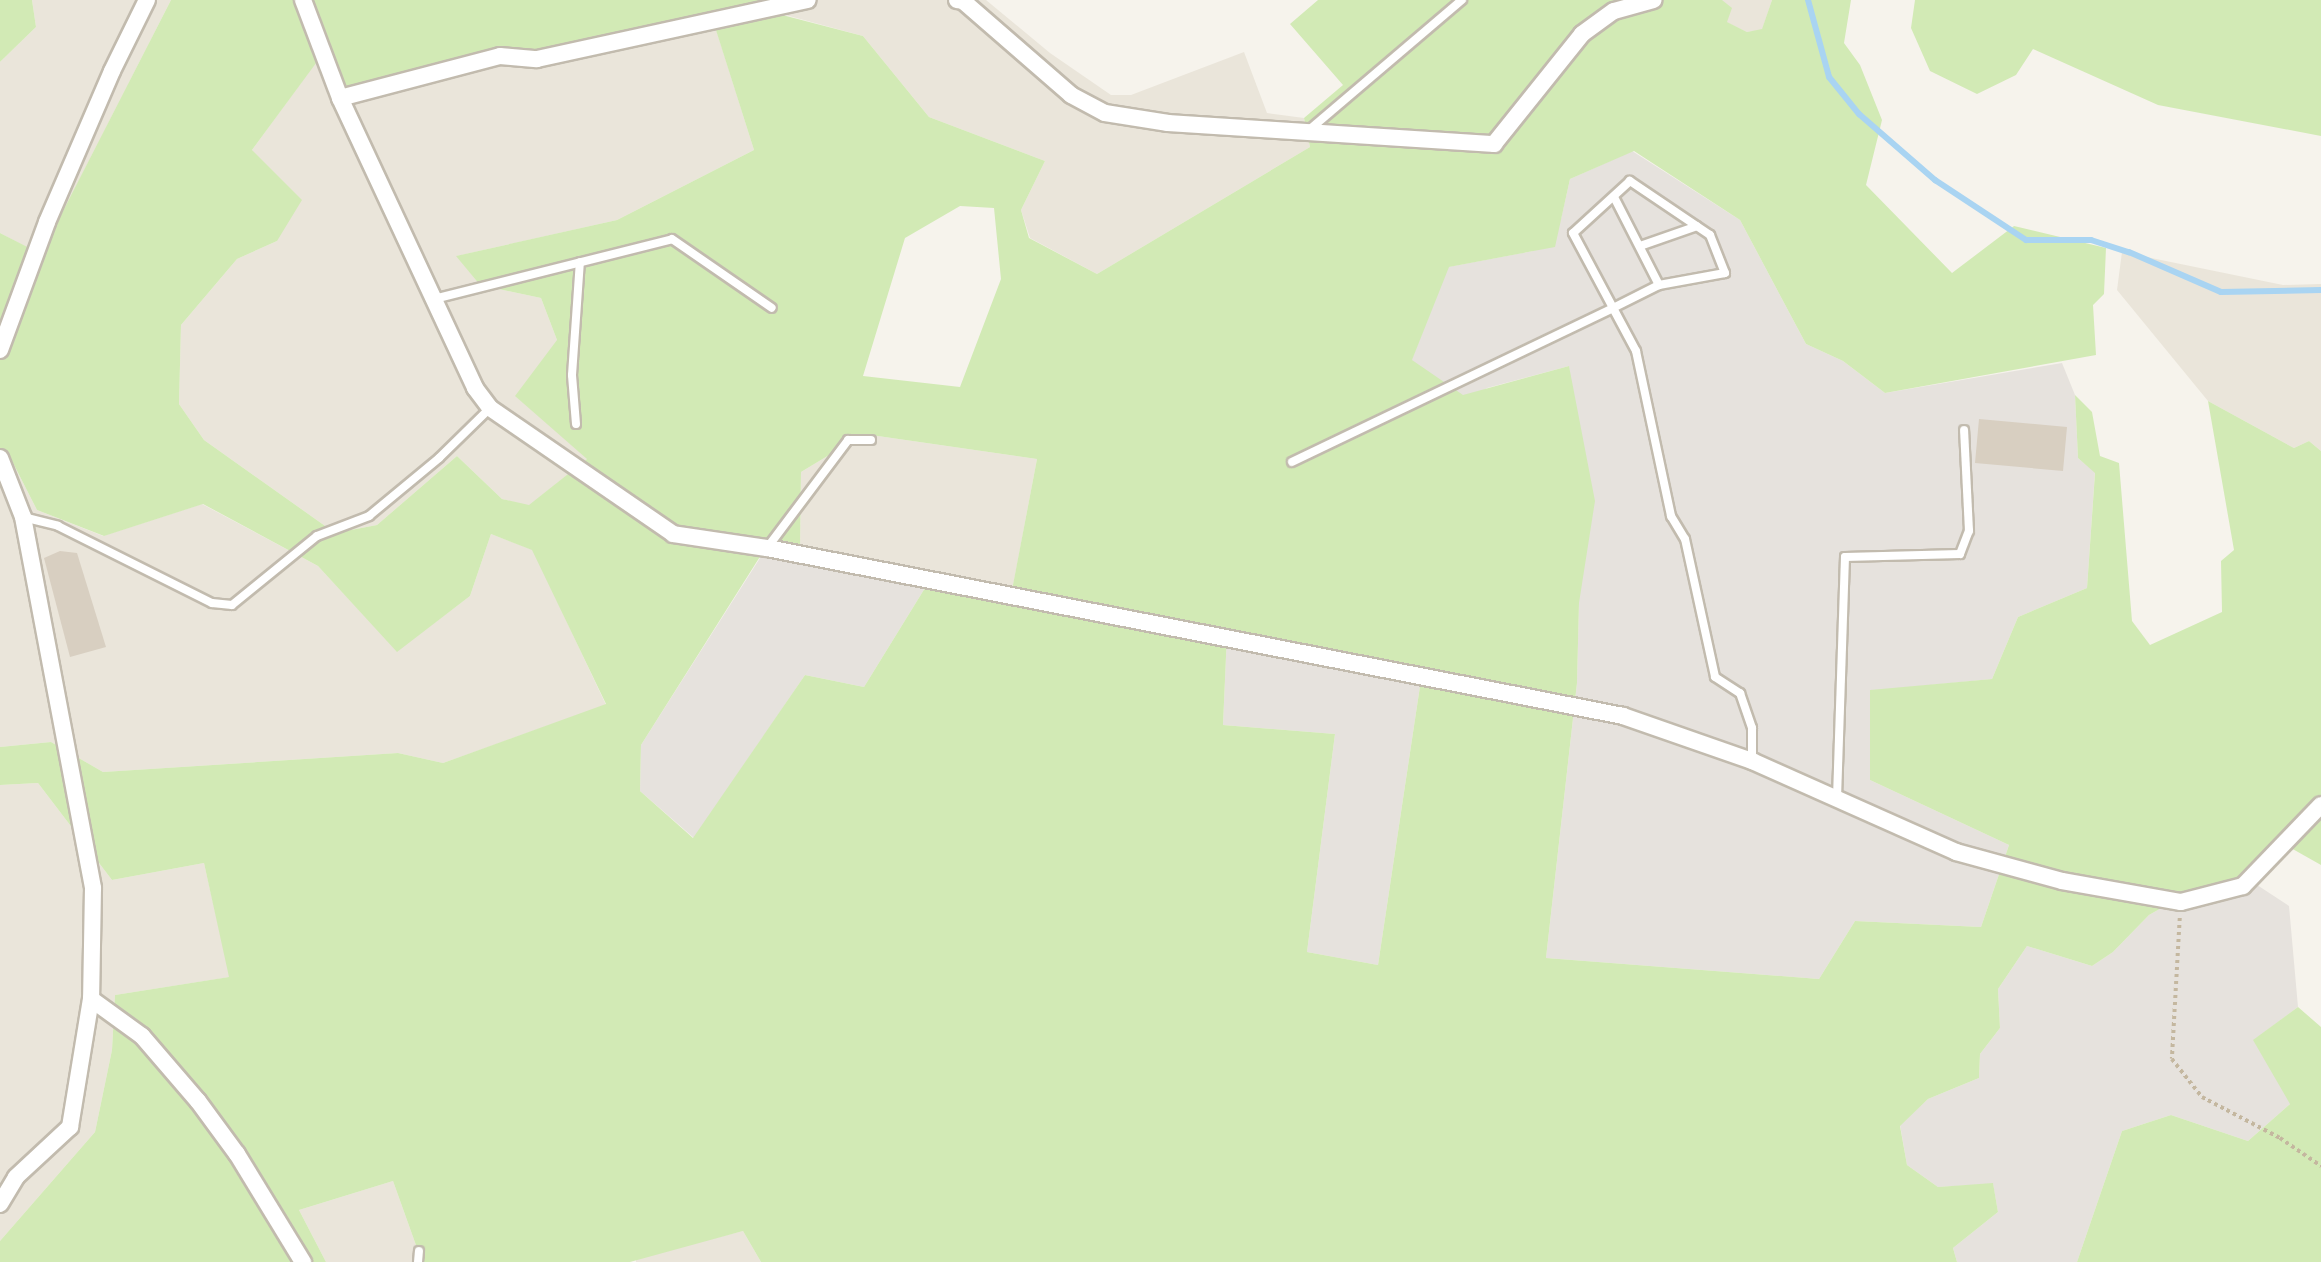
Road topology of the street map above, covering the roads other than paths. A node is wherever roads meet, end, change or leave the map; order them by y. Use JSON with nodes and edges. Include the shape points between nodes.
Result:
{"nodes":[{"id":1,"x":148,"y":0,"type":"edge"},
{"id":2,"x":303,"y":0,"type":"edge"},
{"id":3,"x":808,"y":0,"type":"edge"},
{"id":4,"x":957,"y":0,"type":"edge"},
{"id":5,"x":1462,"y":0,"type":"edge"},
{"id":6,"x":1654,"y":0,"type":"edge"},
{"id":7,"x":340,"y":99,"type":"junction"},
{"id":8,"x":1307,"y":131,"type":"junction"},
{"id":9,"x":1615,"y":197,"type":"junction"},
{"id":10,"x":1697,"y":226,"type":"junction"},
{"id":11,"x":1640,"y":246,"type":"junction"},
{"id":12,"x":580,"y":262,"type":"junction"},
{"id":13,"x":1659,"y":285,"type":"junction"},
{"id":14,"x":434,"y":299,"type":"junction"},
{"id":15,"x":1613,"y":307,"type":"junction"},
{"id":16,"x":772,"y":308,"type":"dead end"},
{"id":17,"x":0,"y":350,"type":"edge"},
{"id":18,"x":490,"y":408,"type":"junction"},
{"id":19,"x":576,"y":424,"type":"dead end"},
{"id":20,"x":1964,"y":430,"type":"dead end"},
{"id":21,"x":871,"y":440,"type":"dead end"},
{"id":22,"x":0,"y":458,"type":"edge"},
{"id":23,"x":1292,"y":462,"type":"dead end"},
{"id":24,"x":23,"y":517,"type":"junction"},
{"id":25,"x":767,"y":548,"type":"junction"},
{"id":26,"x":1752,"y":761,"type":"junction"},
{"id":27,"x":1837,"y":798,"type":"junction"},
{"id":28,"x":2321,"y":805,"type":"edge"},
{"id":29,"x":91,"y":999,"type":"junction"},
{"id":30,"x":0,"y":1204,"type":"edge"},
{"id":31,"x":419,"y":1251,"type":"dead end"},
{"id":32,"x":303,"y":1262,"type":"edge"},
{"id":33,"x":418,"y":1262,"type":"edge"}],
"edges":[{"from":1,"to":17,"type":"street","via":[[47,222]]},
{"from":2,"to":7,"type":"street"},
{"from":3,"to":7,"type":"street","via":[[537,59],[500,56]]},
{"from":4,"to":8,"type":"street","via":[[1070,95],[1105,113],[1168,123]]},
{"from":5,"to":8,"type":"lane"},
{"from":6,"to":8,"type":"street","via":[[1614,12],[1582,34],[1494,144]]},
{"from":7,"to":14,"type":"street"},
{"from":9,"to":10,"type":"lane","via":[[1630,180]]},
{"from":9,"to":11,"type":"lane"},
{"from":9,"to":15,"type":"lane","via":[[1573,233]]},
{"from":10,"to":11,"type":"lane"},
{"from":10,"to":13,"type":"lane","via":[[1710,235],[1725,273]]},
{"from":11,"to":13,"type":"lane"},
{"from":12,"to":14,"type":"lane"},
{"from":12,"to":16,"type":"lane","via":[[672,239]]},
{"from":12,"to":19,"type":"lane","via":[[572,375]]},
{"from":13,"to":15,"type":"lane"},
{"from":14,"to":18,"type":"street","via":[[475,388]]},
{"from":15,"to":23,"type":"lane"},
{"from":15,"to":26,"type":"lane","via":[[1636,351],[1671,516],[1685,539],[1715,677],[1740,693],[1752,728]]},
{"from":18,"to":24,"type":"lane","via":[[369,516],[317,536],[232,605],[212,603],[58,526]]},
{"from":18,"to":25,"type":"street","via":[[673,534]]},
{"from":20,"to":27,"type":"lane","via":[[1969,531],[1960,554],[1845,557]]},
{"from":21,"to":25,"type":"lane","via":[[848,440]]},
{"from":22,"to":24,"type":"street"},
{"from":24,"to":29,"type":"street","via":[[93,888]]},
{"from":25,"to":26,"type":"street","via":[[1623,716]]},
{"from":26,"to":27,"type":"street"},
{"from":27,"to":28,"type":"street","via":[[1956,852],[2062,881],[2181,902],[2244,886]]},
{"from":29,"to":30,"type":"street","via":[[70,1127],[16,1177]]},
{"from":29,"to":32,"type":"street","via":[[142,1036],[198,1101],[237,1154]]},
{"from":31,"to":33,"type":"lane"}]}
